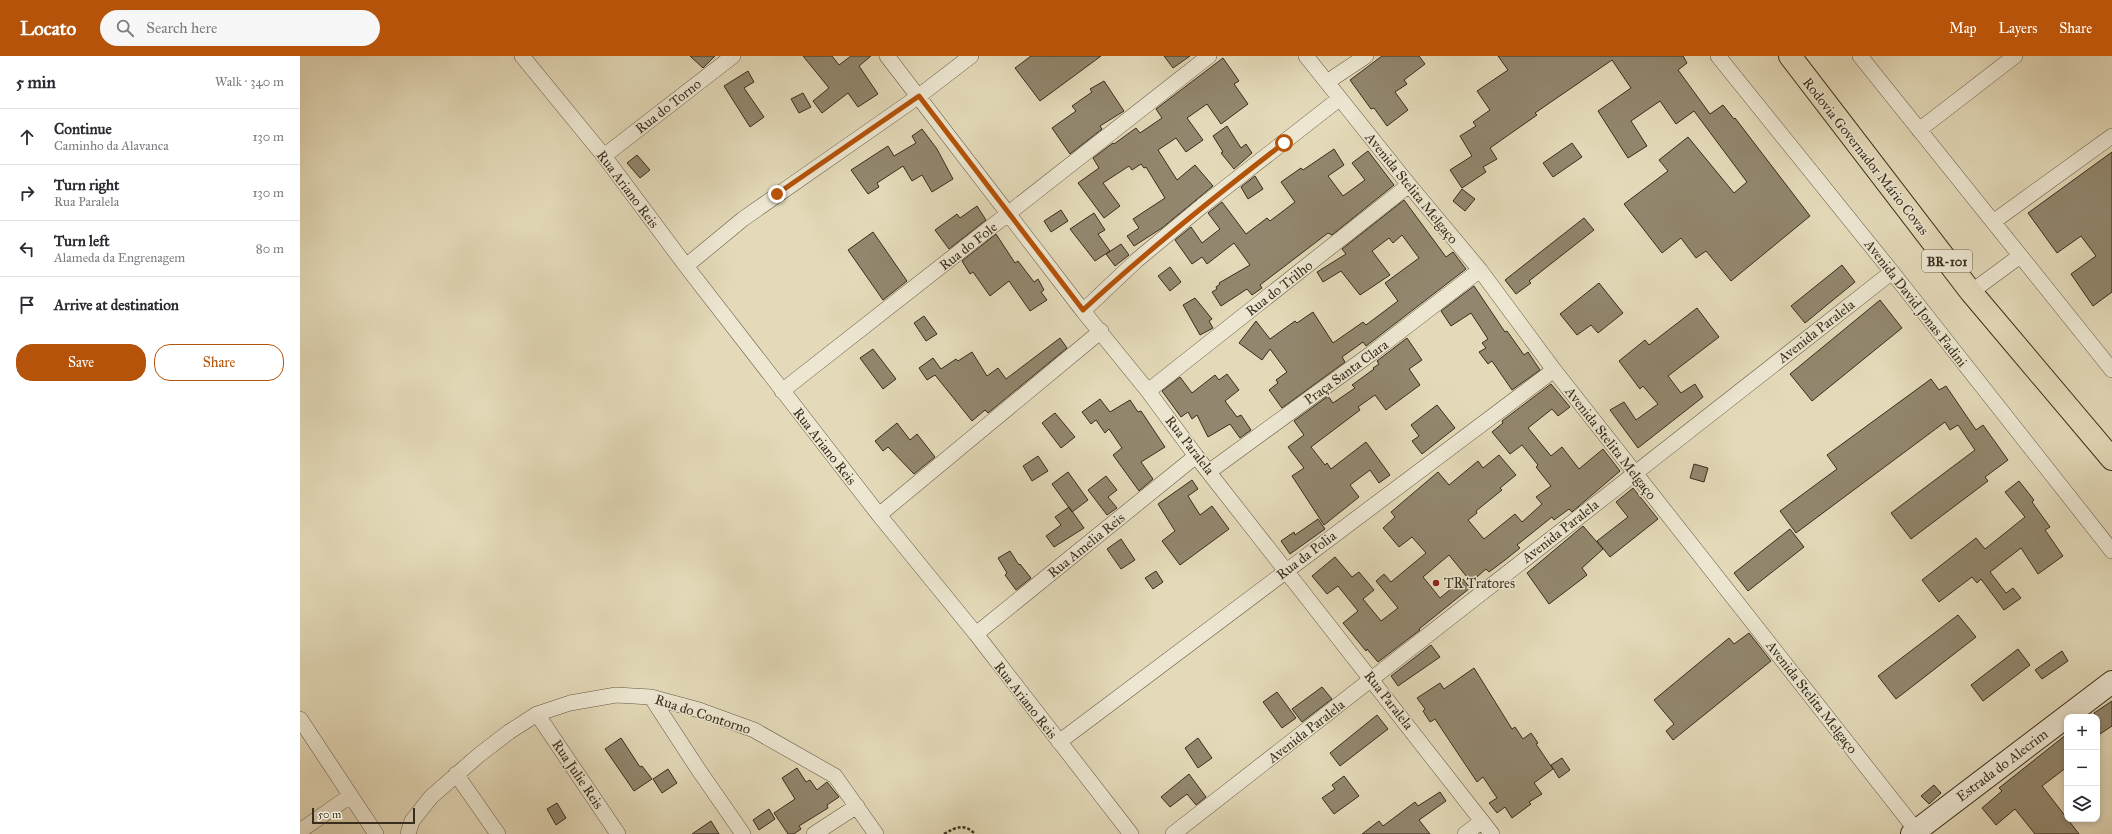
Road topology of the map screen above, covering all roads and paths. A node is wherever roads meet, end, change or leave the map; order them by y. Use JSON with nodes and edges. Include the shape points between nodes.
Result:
{"nodes":[{"id":1,"x":522,"y":56,"type":"edge"},
{"id":2,"x":733,"y":56,"type":"edge"},
{"id":3,"x":887,"y":56,"type":"edge"},
{"id":4,"x":971,"y":56,"type":"edge"},
{"id":5,"x":1209,"y":56,"type":"edge"},
{"id":6,"x":1306,"y":56,"type":"edge"},
{"id":7,"x":1366,"y":56,"type":"edge"},
{"id":8,"x":1718,"y":56,"type":"edge"},
{"id":9,"x":1790,"y":56,"type":"edge"},
{"id":10,"x":1860,"y":56,"type":"edge"},
{"id":11,"x":2015,"y":56,"type":"edge"},
{"id":12,"x":1327,"y":82,"type":"junction"},
{"id":13,"x":919,"y":96,"type":"junction"},
{"id":14,"x":1339,"y":99,"type":"junction"},
{"id":15,"x":1919,"y":130,"type":"junction"},
{"id":16,"x":2112,"y":136,"type":"edge"},
{"id":17,"x":604,"y":156,"type":"junction"},
{"id":18,"x":1409,"y":186,"type":"junction"},
{"id":19,"x":1010,"y":214,"type":"junction"},
{"id":20,"x":1993,"y":222,"type":"junction"},
{"id":21,"x":2020,"y":256,"type":"junction"},
{"id":22,"x":686,"y":266,"type":"junction"},
{"id":23,"x":1480,"y":270,"type":"junction"},
{"id":24,"x":1892,"y":272,"type":"junction"},
{"id":25,"x":1971,"y":292,"type":"junction"},
{"id":26,"x":1083,"y":310,"type":"junction"},
{"id":27,"x":1101,"y":331,"type":"junction"},
{"id":28,"x":1554,"y":370,"type":"junction"},
{"id":29,"x":2112,"y":370,"type":"edge"},
{"id":30,"x":782,"y":390,"type":"junction"},
{"id":31,"x":1148,"y":391,"type":"junction"},
{"id":32,"x":1196,"y":456,"type":"junction"},
{"id":33,"x":2112,"y":459,"type":"edge"},
{"id":34,"x":1210,"y":471,"type":"junction"},
{"id":35,"x":1634,"y":472,"type":"junction"},
{"id":36,"x":879,"y":515,"type":"junction"},
{"id":37,"x":2112,"y":551,"type":"edge"},
{"id":38,"x":1287,"y":570,"type":"junction"},
{"id":39,"x":976,"y":634,"type":"junction"},
{"id":40,"x":1373,"y":680,"type":"junction"},
{"id":41,"x":2112,"y":682,"type":"edge"},
{"id":42,"x":651,"y":696,"type":"junction"},
{"id":43,"x":537,"y":714,"type":"junction"},
{"id":44,"x":300,"y":719,"type":"edge"},
{"id":45,"x":1059,"y":742,"type":"junction"},
{"id":46,"x":456,"y":774,"type":"junction"},
{"id":47,"x":350,"y":796,"type":"junction"},
{"id":48,"x":857,"y":806,"type":"junction"},
{"id":49,"x":1482,"y":821,"type":"junction"},
{"id":50,"x":300,"y":831,"type":"edge"},
{"id":51,"x":1914,"y":832,"type":"edge"},
{"id":52,"x":376,"y":834,"type":"edge"},
{"id":53,"x":408,"y":834,"type":"edge"},
{"id":54,"x":498,"y":834,"type":"edge"},
{"id":55,"x":618,"y":834,"type":"edge"},
{"id":56,"x":743,"y":834,"type":"edge"},
{"id":57,"x":814,"y":834,"type":"edge"},
{"id":58,"x":876,"y":834,"type":"edge"},
{"id":59,"x":944,"y":834,"type":"edge"},
{"id":60,"x":975,"y":834,"type":"edge"},
{"id":61,"x":1131,"y":834,"type":"edge"},
{"id":62,"x":1172,"y":834,"type":"edge"},
{"id":63,"x":1465,"y":834,"type":"edge"},
{"id":64,"x":1492,"y":834,"type":"edge"}],
"edges":[{"from":1,"to":17,"type":"street","name":"Rua Ariano Reis"},
{"from":2,"to":17,"type":"street","name":"Rua do Torno"},
{"from":3,"to":13,"type":"street","name":"Rua Paralela"},
{"from":4,"to":13,"type":"street"},
{"from":5,"to":19,"type":"street","name":"Rua do Fole"},
{"from":6,"to":12,"type":"street","name":"Avenida Stelita Melgaço"},
{"from":7,"to":12,"type":"street"},
{"from":8,"to":24,"type":"street","name":"Avenida David Jonas Fadini"},
{"from":9,"to":25,"type":"highway","name":"Rodovia Governador Mário Covas","number":"BR-101"},
{"from":10,"to":15,"type":"street"},
{"from":11,"to":15,"type":"street"},
{"from":12,"to":14,"type":"street","name":"Avenida Stelita Melgaço"},
{"from":13,"to":19,"type":"street","name":"Rua Paralela"},
{"from":13,"to":22,"type":"street","via":[[771,198]]},
{"from":14,"to":18,"type":"street","name":"Avenida Stelita Melgaço"},
{"from":14,"to":26,"type":"street","via":[[1202,206],[1137,260]]},
{"from":15,"to":20,"type":"street"},
{"from":16,"to":20,"type":"street"},
{"from":17,"to":22,"type":"street","name":"Rua Ariano Reis"},
{"from":18,"to":23,"type":"street","name":"Avenida Stelita Melgaço"},
{"from":18,"to":31,"type":"street","name":"Rua do Trilho"},
{"from":19,"to":26,"type":"street","name":"Rua Paralela"},
{"from":19,"to":30,"type":"street","name":"Rua do Fole"},
{"from":20,"to":21,"type":"street"},
{"from":21,"to":25,"type":"street"},
{"from":21,"to":29,"type":"street"},
{"from":22,"to":30,"type":"street","name":"Rua Ariano Reis"},
{"from":23,"to":28,"type":"street","name":"Avenida Stelita Melgaço"},
{"from":23,"to":34,"type":"street","name":"Praça Santa Clara","via":[[1372,353]]},
{"from":24,"to":35,"type":"street","name":"Avenida Paralela"},
{"from":24,"to":37,"type":"street","name":"Avenida David Jonas Fadini"},
{"from":25,"to":33,"type":"highway","name":"Rodovia Governador Mário Covas","number":"BR-101"},
{"from":26,"to":27,"type":"street","name":"Rua Paralela"},
{"from":27,"to":31,"type":"street","name":"Rua Paralela"},
{"from":27,"to":36,"type":"street"},
{"from":28,"to":35,"type":"street","name":"Avenida Stelita Melgaço"},
{"from":28,"to":38,"type":"street","name":"Rua da Polia"},
{"from":30,"to":36,"type":"street","name":"Rua Ariano Reis"},
{"from":31,"to":32,"type":"street","name":"Rua Paralela"},
{"from":32,"to":34,"type":"street","name":"Rua Paralela"},
{"from":32,"to":39,"type":"street","name":"Rua Amelia Reis"},
{"from":34,"to":38,"type":"street","name":"Rua Paralela"},
{"from":35,"to":40,"type":"street","name":"Avenida Paralela"},
{"from":35,"to":51,"type":"street","name":"Avenida Stelita Melgaço"},
{"from":36,"to":39,"type":"street","name":"Rua Ariano Reis"},
{"from":38,"to":40,"type":"street","name":"Rua Paralela"},
{"from":38,"to":45,"type":"street","name":"Rua da Polia"},
{"from":39,"to":45,"type":"street","name":"Rua Ariano Reis"},
{"from":40,"to":49,"type":"street","name":"Rua Paralela"},
{"from":40,"to":62,"type":"street","name":"Avenida Paralela"},
{"from":41,"to":51,"type":"street","name":"Estrada do Alecrim"},
{"from":42,"to":43,"type":"street","name":"Rua do Contorno","via":[[616,694],[570,703]]},
{"from":42,"to":48,"type":"street","name":"Rua do Contorno","via":[[754,730],[835,776]]},
{"from":42,"to":56,"type":"street"},
{"from":43,"to":46,"type":"street","name":"Rua do Contorno","via":[[509,732]]},
{"from":43,"to":55,"type":"street","name":"Rua Julie Reis"},
{"from":44,"to":47,"type":"street"},
{"from":45,"to":61,"type":"street","name":"Rua Ariano Reis"},
{"from":46,"to":53,"type":"street","name":"Rua do Contorno","via":[[431,797],[412,821]]},
{"from":46,"to":54,"type":"street"},
{"from":47,"to":50,"type":"street"},
{"from":47,"to":52,"type":"street"},
{"from":48,"to":57,"type":"street"},
{"from":48,"to":58,"type":"street","name":"Rua do Contorno"},
{"from":49,"to":63,"type":"street"},
{"from":49,"to":64,"type":"street","name":"Rua Paralela"},
{"from":59,"to":60,"type":"path","via":[[957,826],[965,827]]}]}
